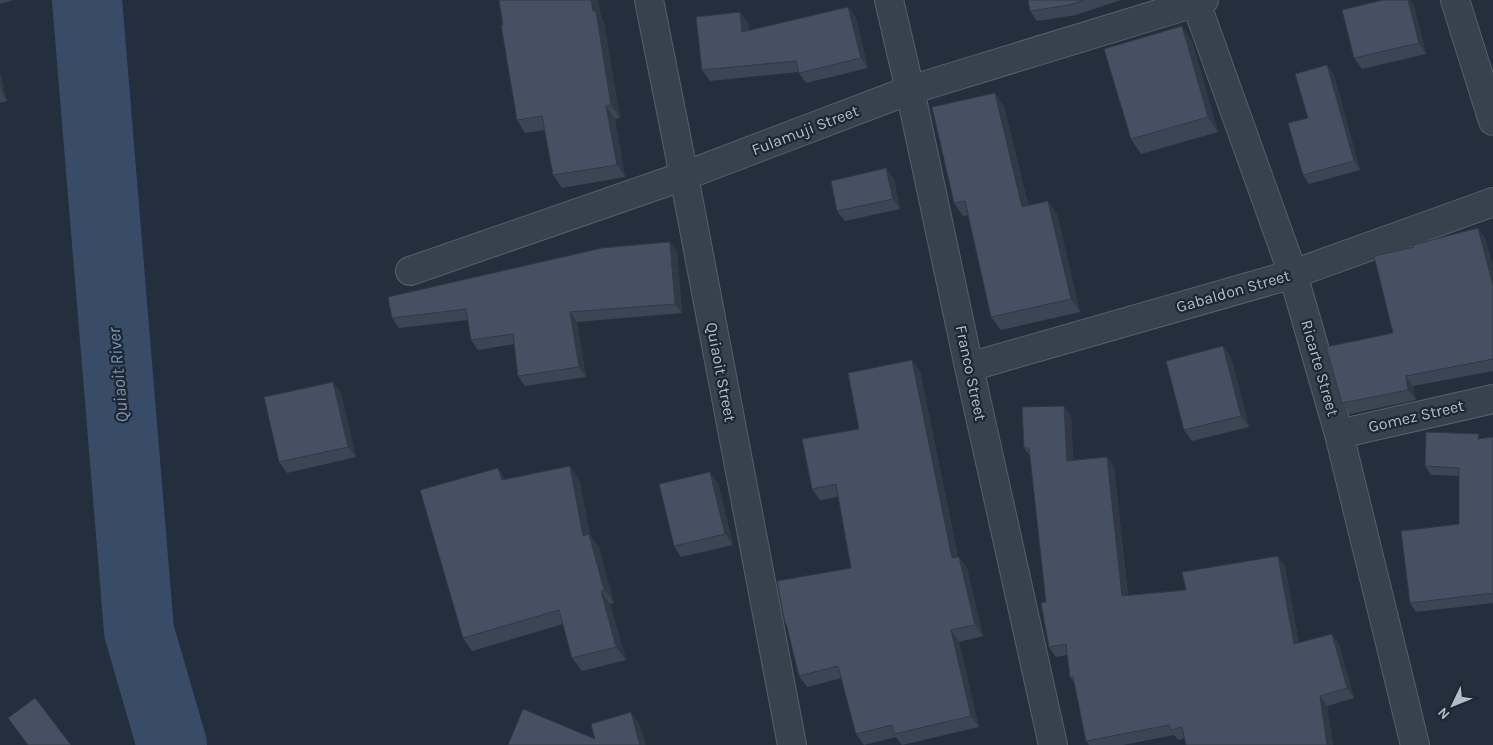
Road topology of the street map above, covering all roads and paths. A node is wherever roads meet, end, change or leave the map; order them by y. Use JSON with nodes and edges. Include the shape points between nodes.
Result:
{"nodes":[{"id":1,"x":649,"y":0,"type":"edge"},
{"id":2,"x":889,"y":0,"type":"edge"},
{"id":3,"x":1455,"y":0,"type":"edge"},
{"id":4,"x":1198,"y":1,"type":"edge"},
{"id":5,"x":910,"y":90,"type":"junction"},
{"id":6,"x":1493,"y":121,"type":"edge"},
{"id":7,"x":684,"y":176,"type":"junction"},
{"id":8,"x":1493,"y":202,"type":"edge"},
{"id":9,"x":410,"y":271,"type":"dead end"},
{"id":10,"x":1293,"y":274,"type":"junction"},
{"id":11,"x":969,"y":367,"type":"junction"},
{"id":12,"x":1493,"y":399,"type":"edge"},
{"id":13,"x":1339,"y":434,"type":"junction"},
{"id":14,"x":792,"y":745,"type":"edge"},
{"id":15,"x":1053,"y":745,"type":"edge"},
{"id":16,"x":1415,"y":745,"type":"edge"}],
"edges":[{"from":1,"to":7,"type":"street","name":"Quiaoit Street"},
{"from":2,"to":5,"type":"street","name":"Franco Street"},
{"from":3,"to":6,"type":"street"},
{"from":4,"to":5,"type":"street","name":"Fulamuji Street"},
{"from":4,"to":10,"type":"street","name":"Ricarte Street"},
{"from":5,"to":7,"type":"street","name":"Fulamuji Street"},
{"from":5,"to":11,"type":"street","name":"Franco Street"},
{"from":7,"to":9,"type":"street","name":"Fulamuji Street"},
{"from":7,"to":14,"type":"street","name":"Quiaoit Street"},
{"from":8,"to":10,"type":"street","name":"Gabaldon Street"},
{"from":10,"to":11,"type":"street","name":"Gabaldon Street"},
{"from":10,"to":13,"type":"street","name":"Ricarte Street"},
{"from":11,"to":15,"type":"street","name":"Franco Street"},
{"from":12,"to":13,"type":"street","name":"Gomez Street"},
{"from":13,"to":16,"type":"street","name":"Ricarte Street"}]}
